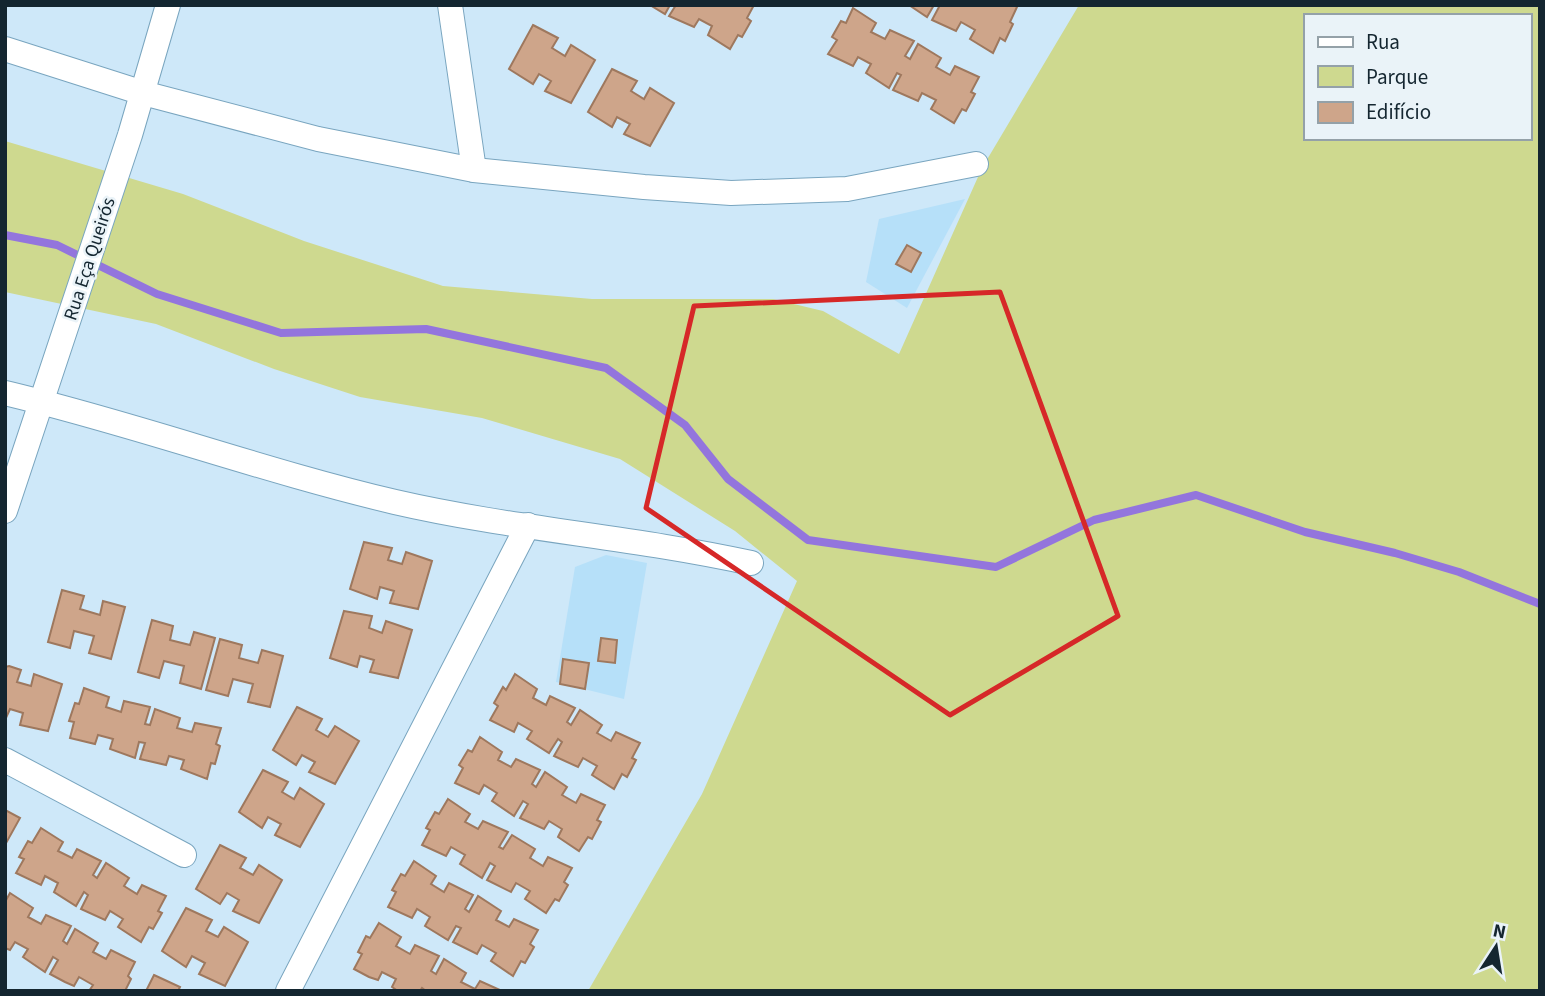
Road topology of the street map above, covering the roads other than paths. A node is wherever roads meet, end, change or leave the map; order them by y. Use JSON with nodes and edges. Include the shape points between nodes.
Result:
{"nodes":[{"id":1,"x":168,"y":5,"type":"edge"},
{"id":2,"x":450,"y":5,"type":"edge"},
{"id":3,"x":5,"y":49,"type":"edge"},
{"id":4,"x":143,"y":93,"type":"junction"},
{"id":5,"x":976,"y":164,"type":"dead end"},
{"id":6,"x":474,"y":170,"type":"junction"},
{"id":7,"x":5,"y":393,"type":"edge"},
{"id":8,"x":43,"y":402,"type":"junction"},
{"id":9,"x":5,"y":511,"type":"edge"},
{"id":10,"x":528,"y":525,"type":"junction"},
{"id":11,"x":751,"y":562,"type":"dead end"},
{"id":12,"x":5,"y":760,"type":"edge"},
{"id":13,"x":184,"y":855,"type":"dead end"},
{"id":14,"x":288,"y":991,"type":"edge"}],
"edges":[{"from":1,"to":4,"type":"street","name":"Rua Eça Queirós"},
{"from":2,"to":6,"type":"street"},
{"from":3,"to":4,"type":"street"},
{"from":4,"to":6,"type":"street","via":[[318,139]]},
{"from":4,"to":8,"type":"street","name":"Rua Eça Queirós"},
{"from":5,"to":6,"type":"street","via":[[847,188],[731,193]]},
{"from":7,"to":8,"type":"street"},
{"from":8,"to":9,"type":"street","name":"Rua Eça Queirós"},
{"from":8,"to":10,"type":"street","via":[[396,502]]},
{"from":10,"to":11,"type":"street"},
{"from":10,"to":14,"type":"street"},
{"from":12,"to":13,"type":"street"}]}
